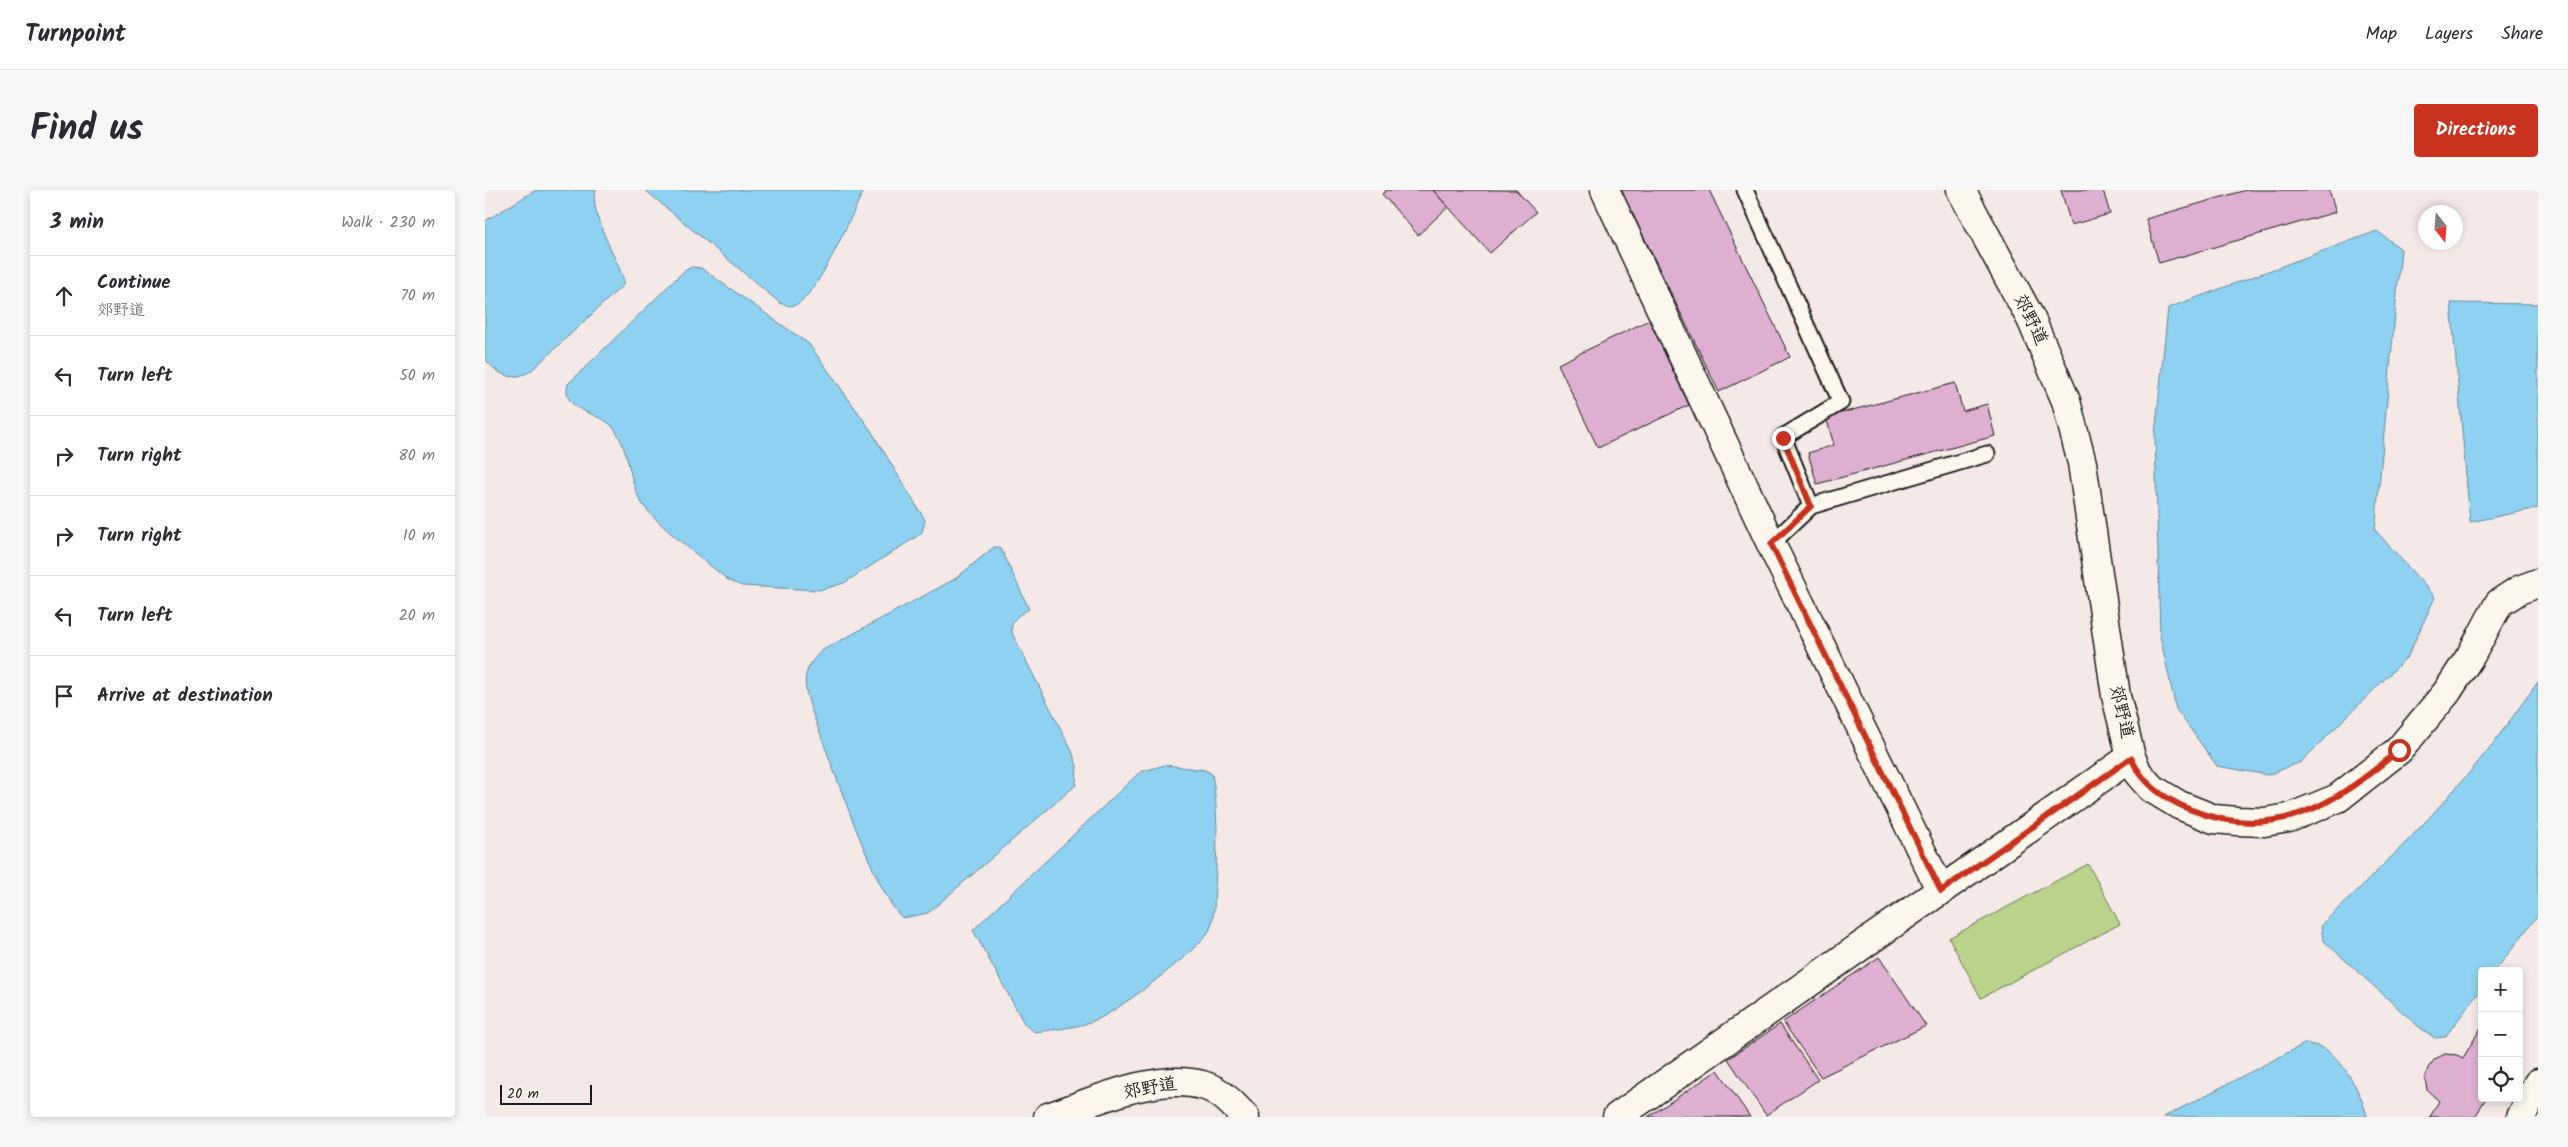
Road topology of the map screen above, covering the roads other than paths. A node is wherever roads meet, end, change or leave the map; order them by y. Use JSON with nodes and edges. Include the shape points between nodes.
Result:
{"nodes":[{"id":1,"x":1605,"y":190,"type":"edge"},
{"id":2,"x":1745,"y":190,"type":"edge"},
{"id":3,"x":1961,"y":190,"type":"edge"},
{"id":4,"x":1987,"y":454,"type":"dead end"},
{"id":5,"x":1811,"y":506,"type":"junction"},
{"id":6,"x":1771,"y":544,"type":"junction"},
{"id":7,"x":2538,"y":583,"type":"edge"},
{"id":8,"x":2131,"y":758,"type":"junction"},
{"id":9,"x":1941,"y":891,"type":"junction"},
{"id":10,"x":2538,"y":1083,"type":"edge"},
{"id":11,"x":1048,"y":1117,"type":"edge"},
{"id":12,"x":1245,"y":1117,"type":"edge"},
{"id":13,"x":1617,"y":1117,"type":"edge"},
{"id":14,"x":2521,"y":1117,"type":"edge"}],
"edges":[{"from":1,"to":6,"type":"street"},
{"from":2,"to":5,"type":"lane","via":[[1841,402],[1783,438]]},
{"from":3,"to":8,"type":"street","name":"郊野道","via":[[2031,319],[2066,401],[2082,463],[2113,677]]},
{"from":4,"to":5,"type":"lane"},
{"from":5,"to":6,"type":"lane"},
{"from":6,"to":9,"type":"street"},
{"from":7,"to":8,"type":"street","name":"郊野道","via":[[2499,603],[2447,692],[2399,750],[2352,788],[2315,808],[2289,818],[2264,822],[2214,819],[2179,805],[2151,788]]},
{"from":8,"to":9,"type":"street"},
{"from":9,"to":13,"type":"street"},
{"from":10,"to":14,"type":"street"},
{"from":11,"to":12,"type":"street","name":"郊野道","via":[[1127,1090],[1184,1082],[1203,1085],[1216,1092]]}]}
